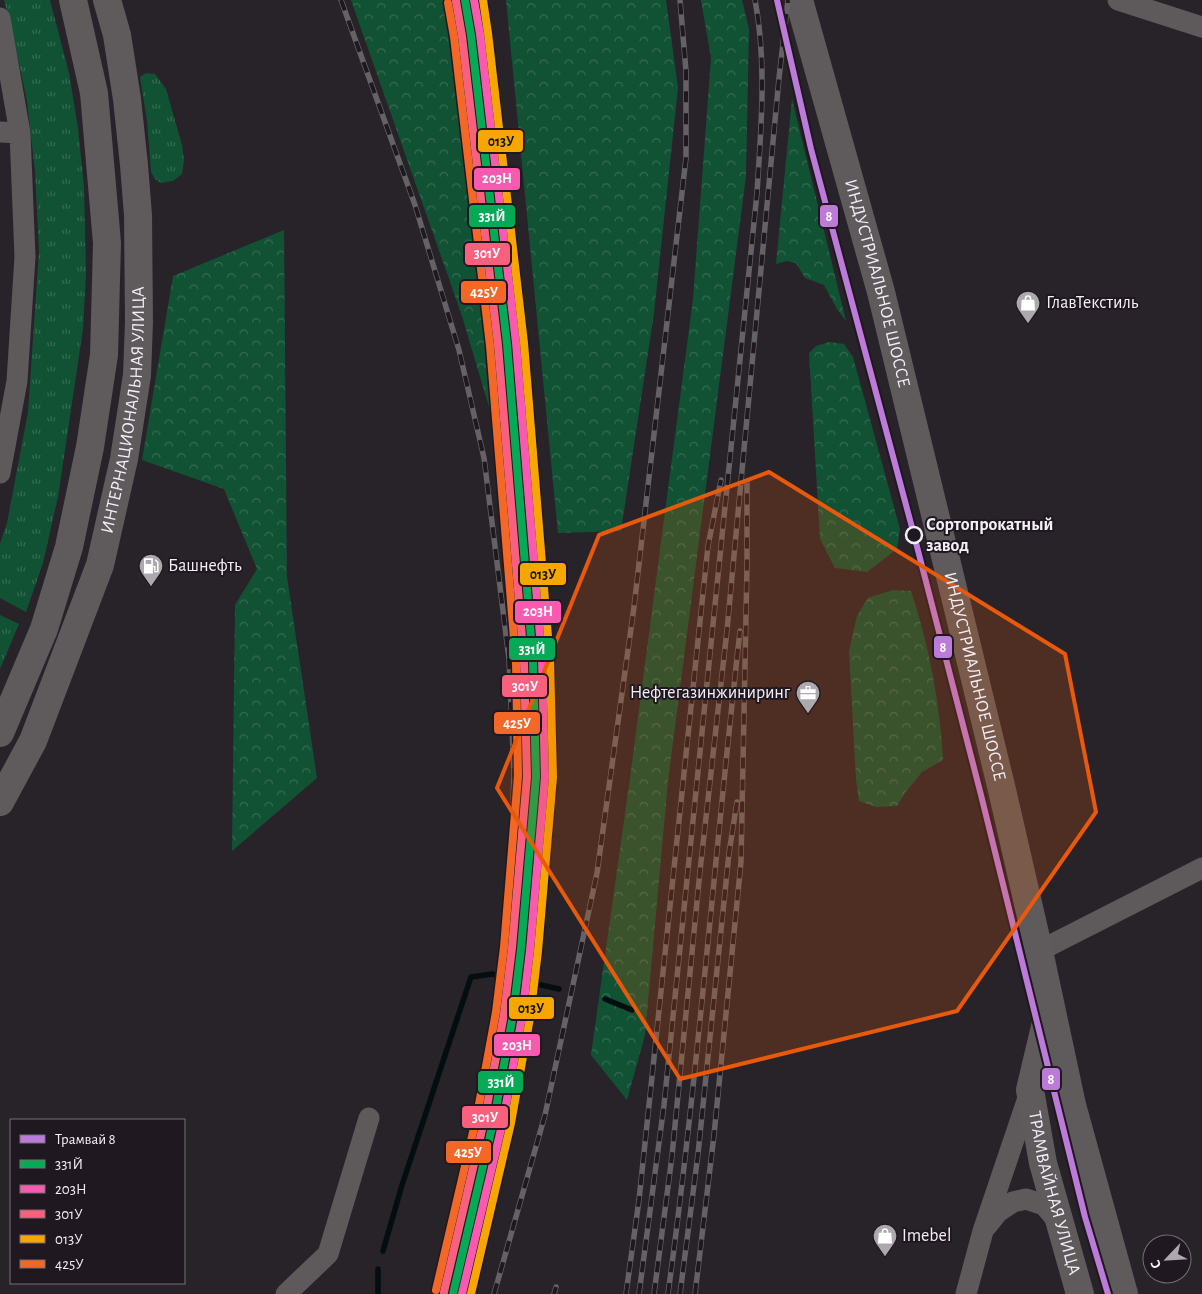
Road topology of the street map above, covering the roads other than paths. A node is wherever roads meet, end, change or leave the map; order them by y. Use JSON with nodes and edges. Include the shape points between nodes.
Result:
{"nodes":[{"id":1,"x":73,"y":0,"type":"edge"},
{"id":2,"x":107,"y":0,"type":"edge"},
{"id":3,"x":799,"y":0,"type":"edge"},
{"id":4,"x":1118,"y":0,"type":"edge"},
{"id":5,"x":0,"y":18,"type":"edge"},
{"id":6,"x":1202,"y":27,"type":"edge"},
{"id":7,"x":10,"y":133,"type":"edge"},
{"id":8,"x":0,"y":473,"type":"edge"},
{"id":9,"x":0,"y":733,"type":"edge"},
{"id":10,"x":0,"y":802,"type":"edge"},
{"id":11,"x":1202,"y":868,"type":"edge"},
{"id":12,"x":1039,"y":951,"type":"junction"},
{"id":13,"x":1050,"y":1005,"type":"junction"},
{"id":14,"x":1030,"y":1090,"type":"junction"},
{"id":15,"x":369,"y":1118,"type":"dead end"},
{"id":16,"x":1061,"y":1225,"type":"junction"},
{"id":17,"x":983,"y":1231,"type":"junction"},
{"id":18,"x":286,"y":1294,"type":"edge"},
{"id":19,"x":966,"y":1294,"type":"edge"},
{"id":20,"x":1080,"y":1294,"type":"edge"},
{"id":21,"x":1124,"y":1294,"type":"edge"}],
"edges":[{"from":1,"to":9,"type":"main road","name":"ИНТЕРНАЦИОНАЛЬНАЯ УЛИЦА","via":[[95,102],[107,243],[104,355],[90,447],[69,547],[44,630]]},
{"from":2,"to":10,"type":"main road","name":"ИНТЕРНАЦИОНАЛЬНАЯ УЛИЦА","via":[[117,35],[134,165],[138,235],[137,375],[124,460],[100,565],[33,742]]},
{"from":3,"to":12,"type":"main road","name":"ИНДУСТРИАЛЬНОЕ ШОССЕ","via":[[881,292]]},
{"from":4,"to":6,"type":"street"},
{"from":5,"to":7,"type":"street"},
{"from":7,"to":8,"type":"street","via":[[24,257],[17,380]]},
{"from":11,"to":12,"type":"street"},
{"from":12,"to":13,"type":"main road","name":"ИНДУСТРИАЛЬНОЕ ШОССЕ"},
{"from":13,"to":14,"type":"main road","name":"ИНДУСТРИАЛЬНОЕ ШОССЕ"},
{"from":13,"to":21,"type":"main road","via":[[1072,1105]]},
{"from":14,"to":16,"type":"main road","name":"ТРАМВАЙНАЯ УЛИЦА","via":[[1043,1162]]},
{"from":14,"to":17,"type":"street","name":"ИНДУСТРИАЛЬНОЕ ШОССЕ"},
{"from":15,"to":18,"type":"street","via":[[328,1254]]},
{"from":16,"to":17,"type":"street","via":[[1044,1205],[1026,1199],[1013,1202],[998,1212]]},
{"from":16,"to":20,"type":"main road","name":"ТРАМВАЙНАЯ УЛИЦА"},
{"from":17,"to":19,"type":"street","name":"ИНДУСТРИАЛЬНОЕ ШОССЕ"}]}
